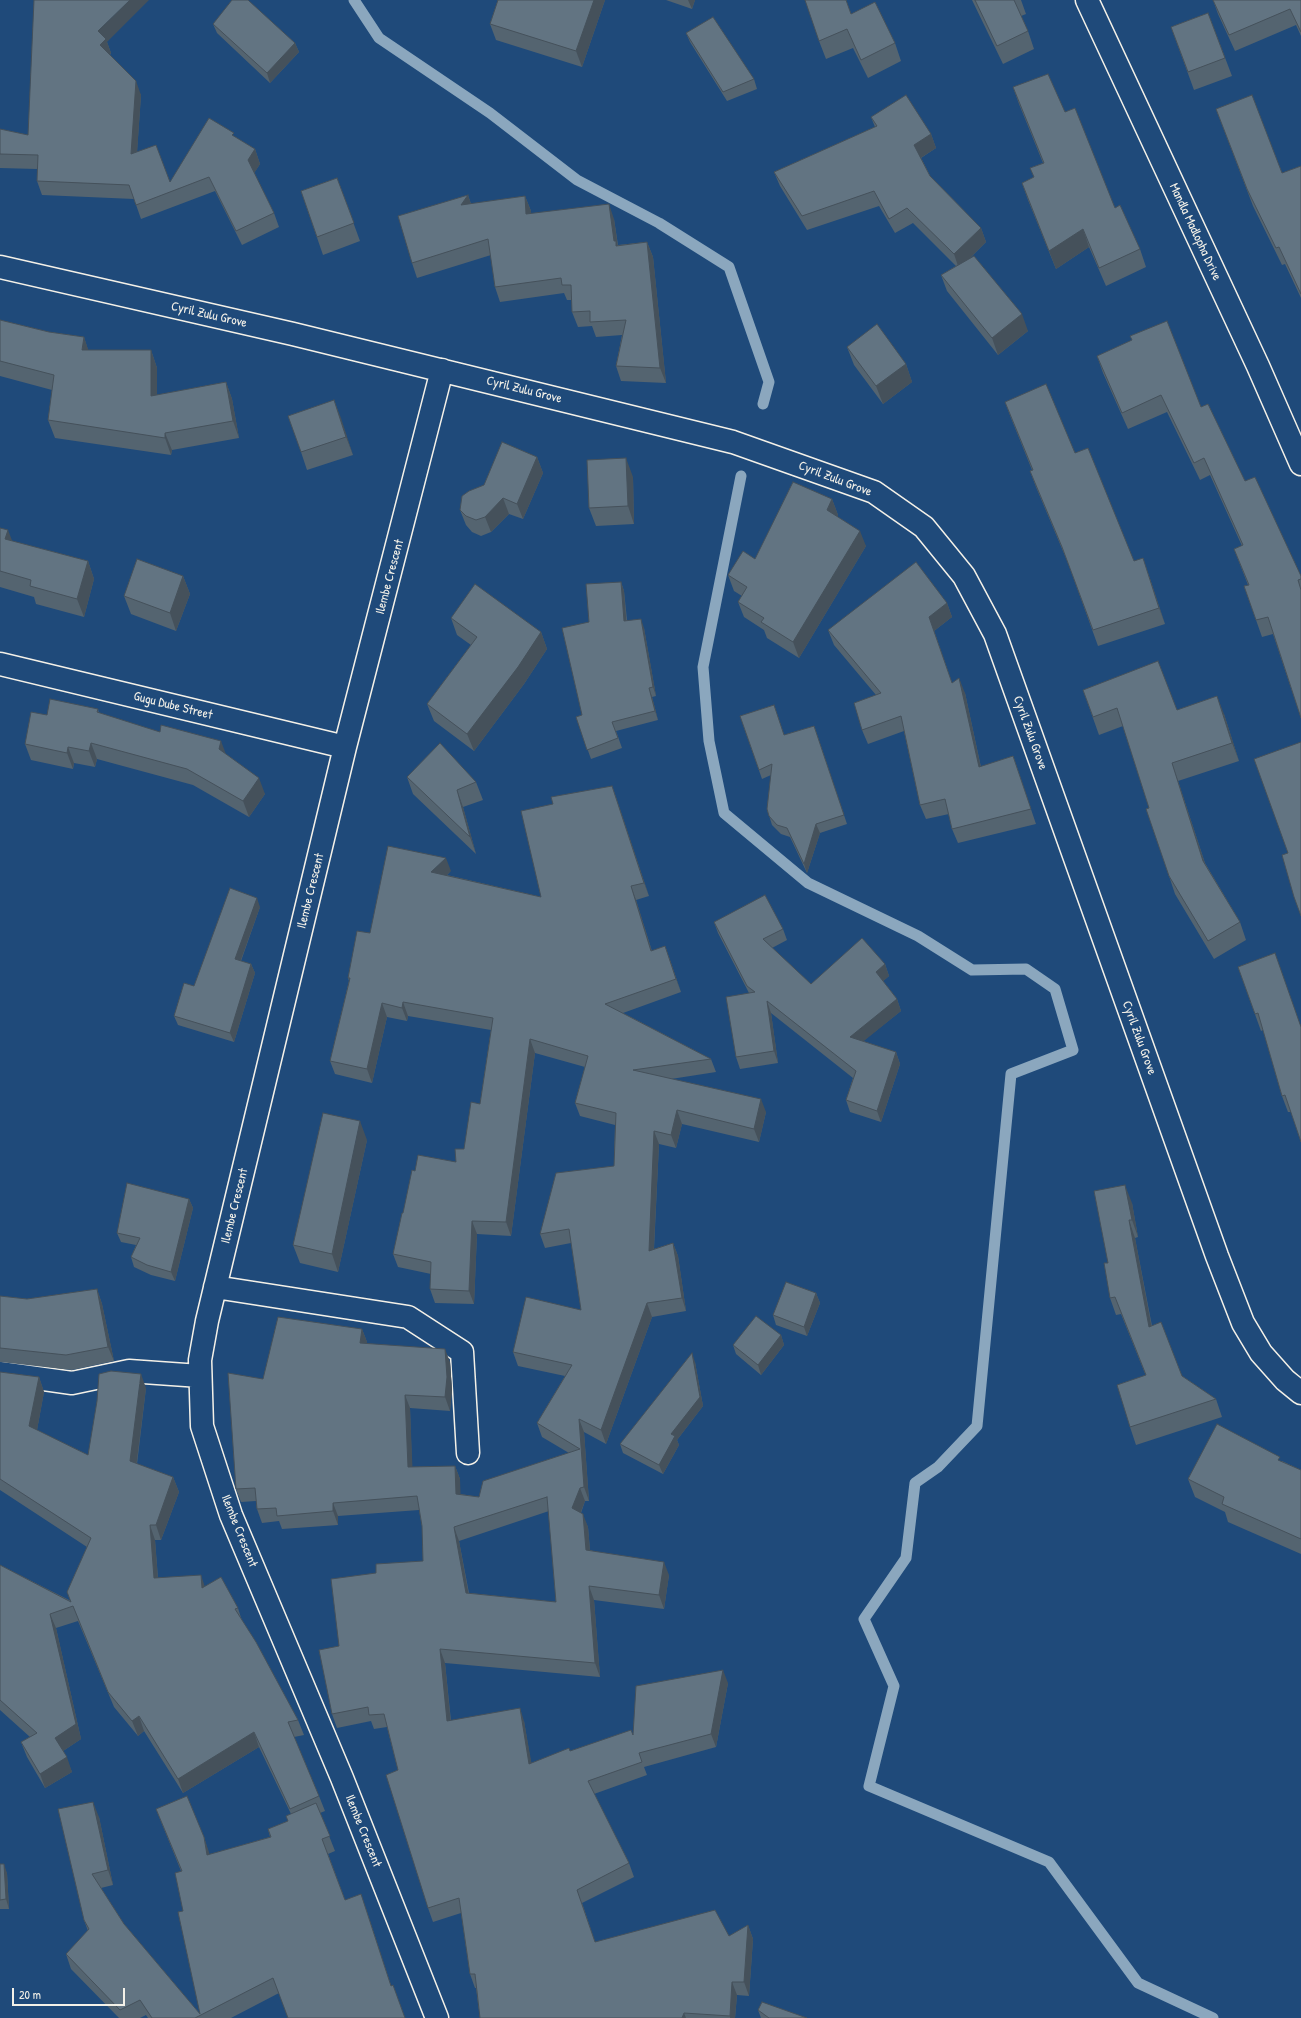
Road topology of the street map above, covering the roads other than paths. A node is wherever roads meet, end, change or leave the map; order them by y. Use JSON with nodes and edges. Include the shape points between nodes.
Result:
{"nodes":[{"id":1,"x":1087,"y":0,"type":"edge"},
{"id":2,"x":0,"y":267,"type":"edge"},
{"id":3,"x":442,"y":370,"type":"junction"},
{"id":4,"x":1301,"y":464,"type":"edge"},
{"id":5,"x":0,"y":664,"type":"edge"},
{"id":6,"x":345,"y":747,"type":"junction"},
{"id":7,"x":215,"y":1287,"type":"junction"},
{"id":8,"x":0,"y":1373,"type":"edge"},
{"id":9,"x":200,"y":1376,"type":"junction"},
{"id":10,"x":1301,"y":1393,"type":"edge"},
{"id":11,"x":468,"y":1453,"type":"dead end"},
{"id":12,"x":437,"y":2018,"type":"edge"}],
"edges":[{"from":1,"to":4,"type":"street","name":"Mandla Madlopha Drive"},
{"from":2,"to":3,"type":"street","name":"Cyril Zulu Grove"},
{"from":3,"to":6,"type":"street","name":"Ilembe Crescent"},
{"from":3,"to":10,"type":"street","name":"Cyril Zulu Grove","via":[[733,442],[874,492],[924,527],[964,576],[995,634],[1243,1323],[1261,1353],[1285,1380]]},
{"from":5,"to":6,"type":"street","name":"Gugu Dube Street"},
{"from":6,"to":7,"type":"street","name":"Ilembe Crescent"},
{"from":7,"to":9,"type":"street","name":"Ilembe Crescent","via":[[200,1360]]},
{"from":7,"to":11,"type":"street","via":[[408,1317],[438,1336],[462,1352]]},
{"from":8,"to":9,"type":"street","via":[[72,1383],[129,1371]]},
{"from":9,"to":12,"type":"street","name":"Ilembe Crescent","via":[[202,1426],[231,1515],[342,1778]]}]}
